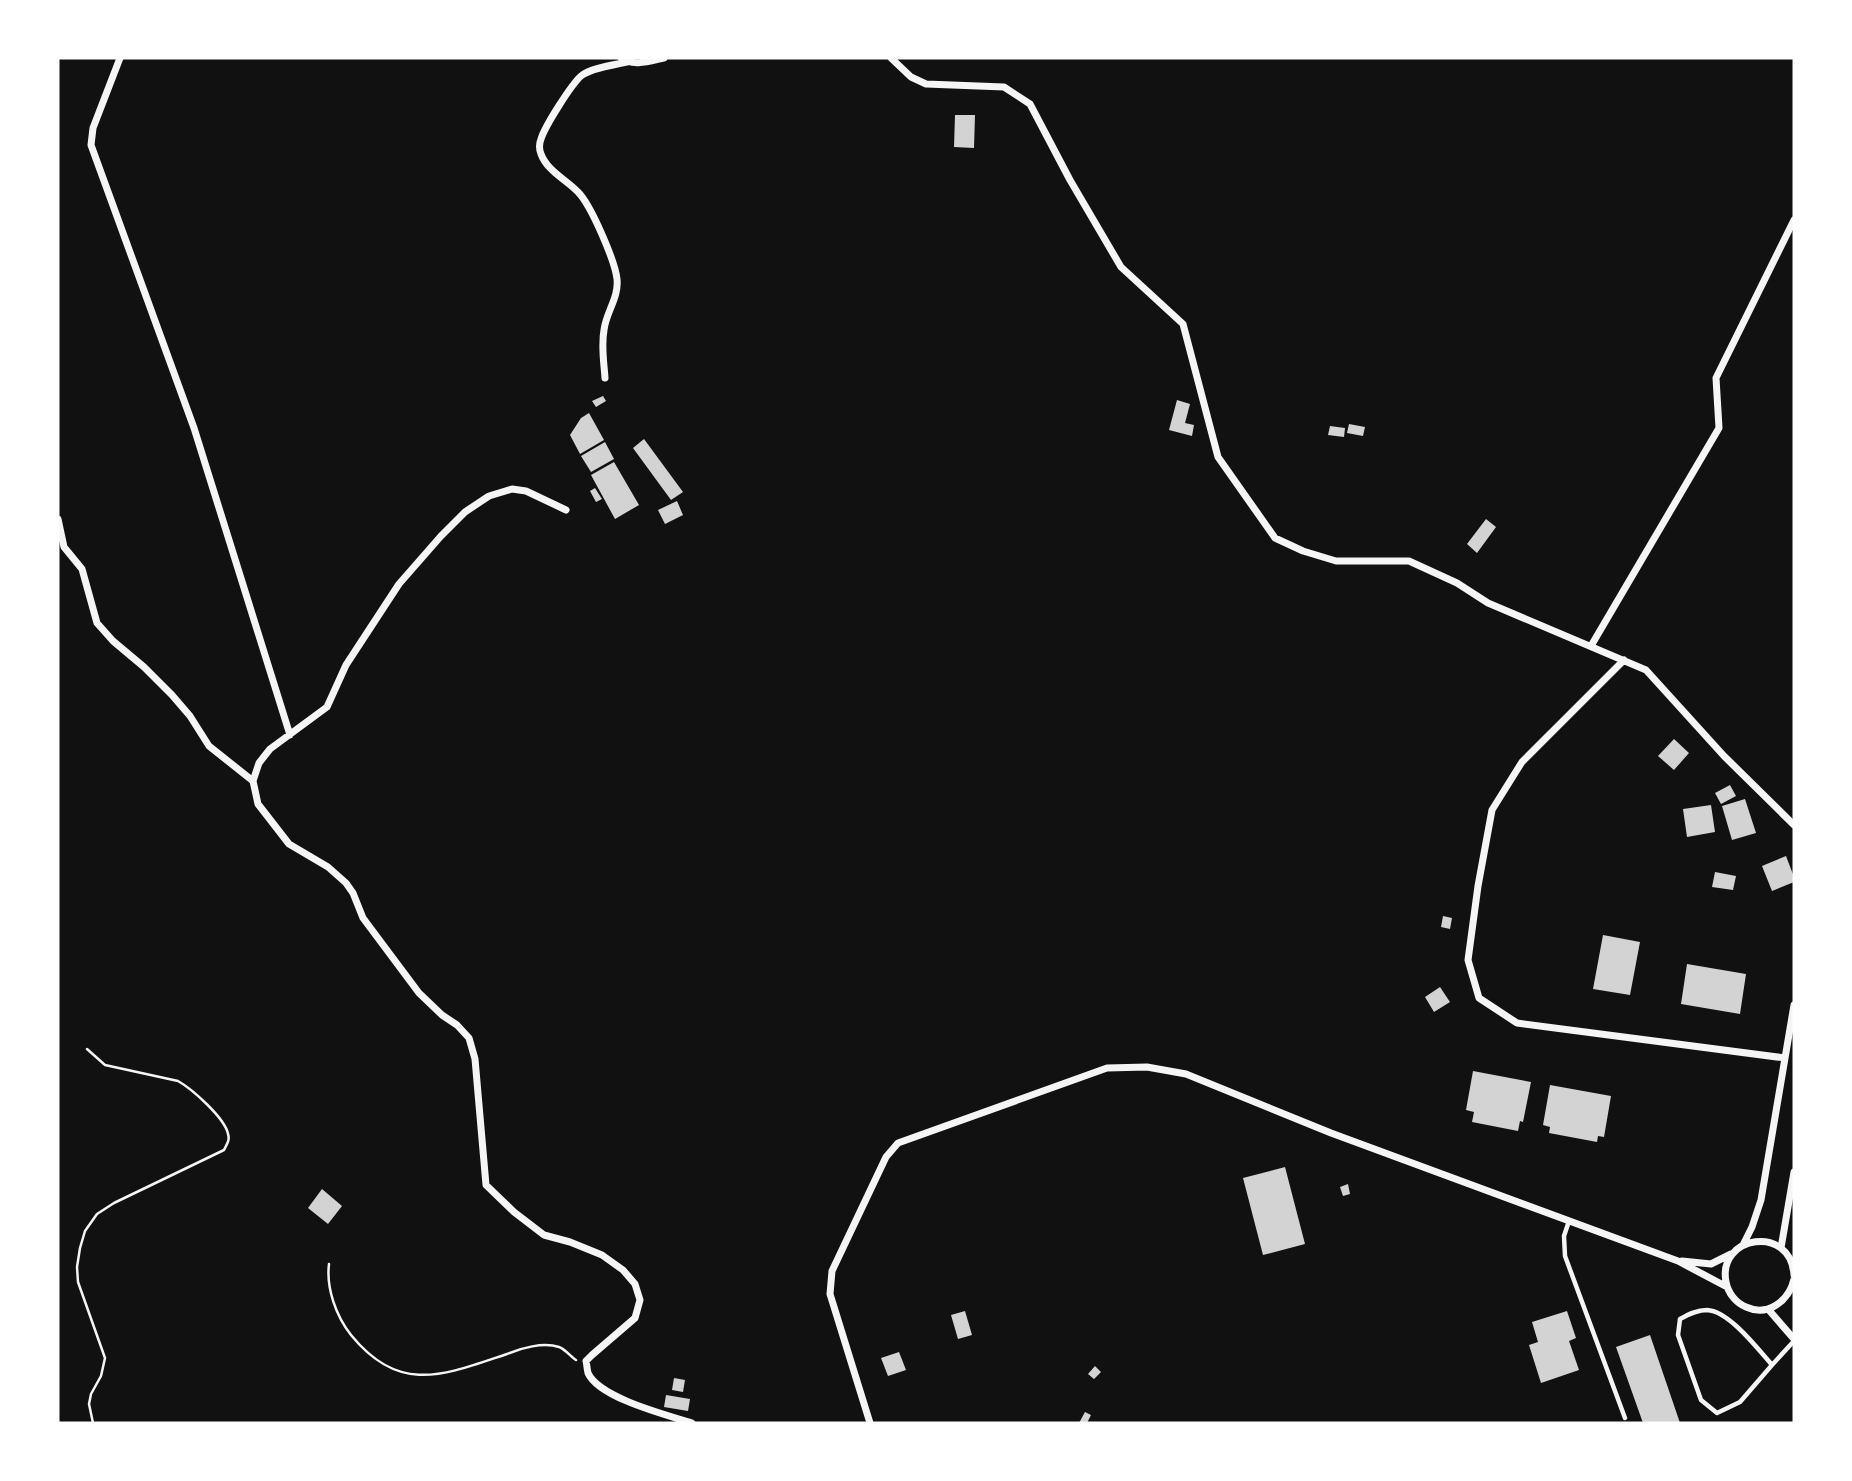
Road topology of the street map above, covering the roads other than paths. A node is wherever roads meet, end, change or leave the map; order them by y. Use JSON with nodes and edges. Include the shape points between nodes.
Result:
{"nodes":[{"id":1,"x":120,"y":58,"type":"edge"},
{"id":2,"x":664,"y":58,"type":"edge"},
{"id":3,"x":891,"y":58,"type":"edge"},
{"id":4,"x":624,"y":60,"type":"edge"},
{"id":5,"x":1794,"y":220,"type":"edge"},
{"id":6,"x":605,"y":378,"type":"dead end"},
{"id":7,"x":565,"y":510,"type":"dead end"},
{"id":8,"x":58,"y":519,"type":"edge"},
{"id":9,"x":1591,"y":646,"type":"junction"},
{"id":10,"x":1624,"y":660,"type":"junction"},
{"id":11,"x":290,"y":735,"type":"junction"},
{"id":12,"x":253,"y":780,"type":"junction"},
{"id":13,"x":1794,"y":825,"type":"edge"},
{"id":14,"x":1794,"y":1005,"type":"edge"},
{"id":15,"x":1785,"y":1058,"type":"junction"},
{"id":16,"x":1794,"y":1172,"type":"edge"},
{"id":17,"x":1569,"y":1221,"type":"junction"},
{"id":18,"x":1743,"y":1245,"type":"junction"},
{"id":19,"x":1781,"y":1248,"type":"junction"},
{"id":20,"x":1734,"y":1252,"type":"junction"},
{"id":21,"x":1678,"y":1261,"type":"junction"},
{"id":22,"x":1794,"y":1283,"type":"edge"},
{"id":23,"x":1727,"y":1287,"type":"junction"},
{"id":24,"x":1768,"y":1309,"type":"junction"},
{"id":25,"x":1794,"y":1340,"type":"edge"},
{"id":26,"x":1772,"y":1365,"type":"junction"},
{"id":27,"x":1625,"y":1418,"type":"dead end"},
{"id":28,"x":692,"y":1423,"type":"edge"},
{"id":29,"x":870,"y":1423,"type":"edge"}],
"edges":[{"from":1,"to":11,"type":"street","via":[[91,145],[194,428]]},
{"from":2,"to":4,"type":"street"},
{"from":3,"to":9,"type":"street","via":[[926,84],[1004,87],[1030,104],[1121,267],[1182,324],[1218,457],[1275,538],[1336,561],[1409,561],[1488,603]]},
{"from":4,"to":6,"type":"street","via":[[582,74],[564,98],[539,148],[542,158],[590,208],[617,278],[617,295],[603,332]]},
{"from":5,"to":9,"type":"street","via":[[1716,379],[1719,428]]},
{"from":7,"to":11,"type":"street","via":[[512,489],[489,496],[465,512],[398,584],[346,665],[327,707]]},
{"from":8,"to":12,"type":"street","via":[[64,547],[82,569],[97,623],[172,695],[209,746]]},
{"from":9,"to":10,"type":"street"},
{"from":10,"to":13,"type":"street","via":[[1646,670]]},
{"from":10,"to":15,"type":"street","via":[[1522,762],[1492,810],[1468,960],[1479,998],[1517,1023]]},
{"from":11,"to":12,"type":"street","via":[[270,749]]},
{"from":12,"to":28,"type":"street","via":[[258,804],[289,844],[346,883],[363,918],[419,993],[469,1038],[475,1059],[486,1185],[544,1235],[602,1255],[635,1284],[640,1300],[635,1318],[586,1362],[588,1374],[638,1407]]},
{"from":14,"to":15,"type":"street"},
{"from":15,"to":18,"type":"street","via":[[1761,1200]]},
{"from":16,"to":19,"type":"street"},
{"from":17,"to":21,"type":"street"},
{"from":17,"to":27,"type":"lane","via":[[1563,1236],[1565,1256]]},
{"from":17,"to":29,"type":"street","via":[[1186,1074],[1147,1067],[1107,1068],[898,1143],[886,1157],[832,1271],[830,1294]]},
{"from":18,"to":19,"type":"street","via":[[1762,1241]]},
{"from":18,"to":20,"type":"street"},
{"from":19,"to":22,"type":"street","via":[[1791,1261]]},
{"from":20,"to":21,"type":"street","via":[[1712,1264]]},
{"from":20,"to":23,"type":"street","via":[[1726,1268]]},
{"from":21,"to":23,"type":"street"},
{"from":22,"to":24,"type":"street","via":[[1779,1305]]},
{"from":23,"to":24,"type":"street","via":[[1748,1308]]},
{"from":24,"to":25,"type":"street"},
{"from":25,"to":26,"type":"lane"},
{"from":26,"to":26,"type":"lane","via":[[1740,1402],[1717,1413],[1701,1400],[1678,1335],[1681,1319],[1710,1310],[1735,1324]]}]}
